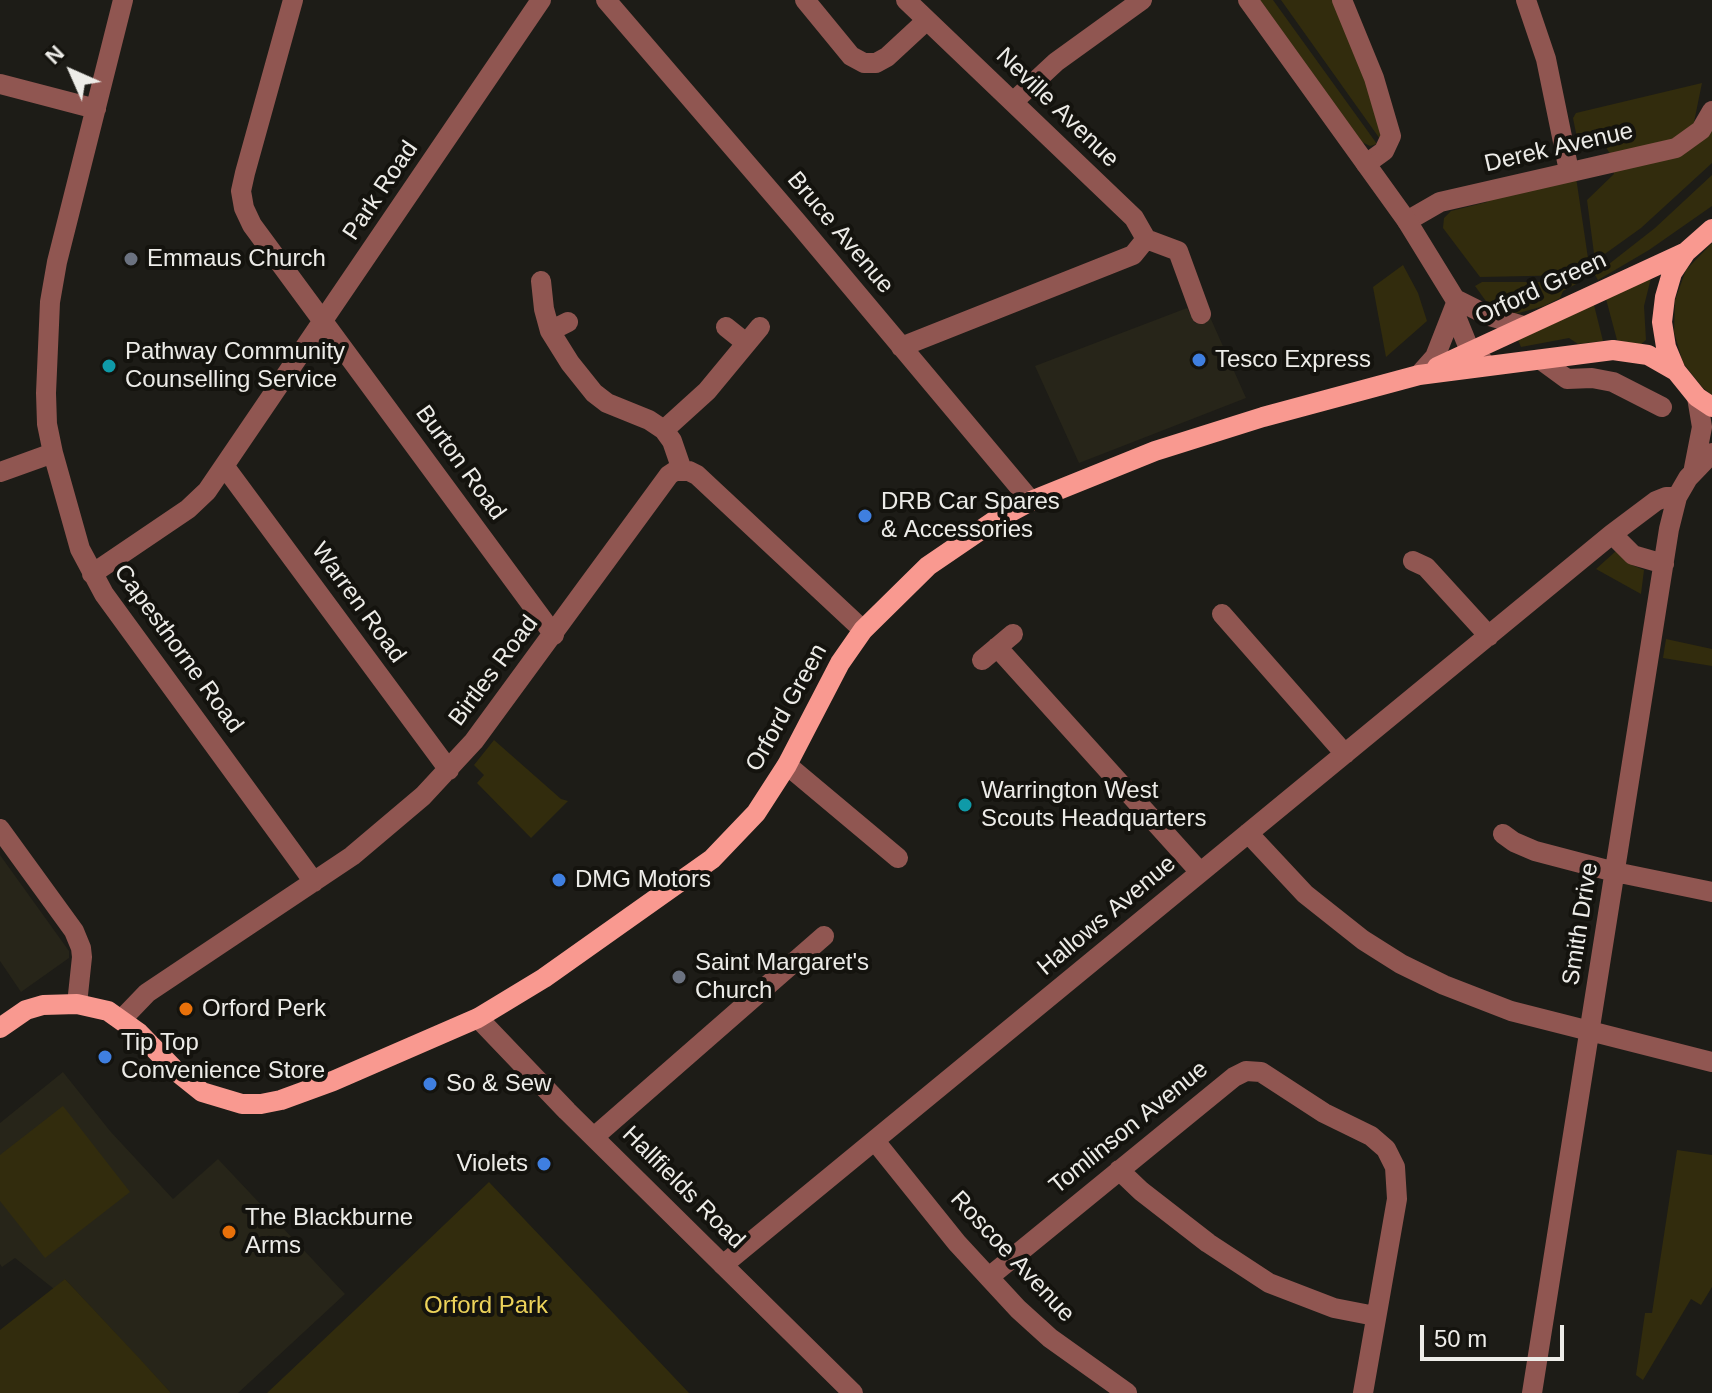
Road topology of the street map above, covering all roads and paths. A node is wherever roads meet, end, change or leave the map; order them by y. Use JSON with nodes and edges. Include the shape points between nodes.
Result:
{"nodes":[{"id":1,"x":123,"y":0,"type":"edge"},
{"id":2,"x":293,"y":0,"type":"edge"},
{"id":3,"x":541,"y":0,"type":"edge"},
{"id":4,"x":606,"y":0,"type":"edge"},
{"id":5,"x":805,"y":0,"type":"edge"},
{"id":6,"x":906,"y":0,"type":"edge"},
{"id":7,"x":1142,"y":0,"type":"edge"},
{"id":8,"x":1248,"y":0,"type":"edge"},
{"id":9,"x":1342,"y":0,"type":"edge"},
{"id":10,"x":1526,"y":0,"type":"edge"},
{"id":11,"x":927,"y":20,"type":"junction"},
{"id":12,"x":0,"y":84,"type":"edge"},
{"id":13,"x":1013,"y":102,"type":"junction"},
{"id":14,"x":96,"y":109,"type":"junction"},
{"id":15,"x":1712,"y":111,"type":"edge"},
{"id":16,"x":1366,"y":164,"type":"junction"},
{"id":17,"x":1569,"y":171,"type":"junction"},
{"id":18,"x":1407,"y":221,"type":"junction"},
{"id":19,"x":1712,"y":229,"type":"edge"},
{"id":20,"x":1146,"y":239,"type":"junction"},
{"id":21,"x":1686,"y":252,"type":"junction"},
{"id":22,"x":541,"y":281,"type":"dead end"},
{"id":23,"x":1455,"y":302,"type":"junction"},
{"id":24,"x":1201,"y":314,"type":"dead end"},
{"id":25,"x":325,"y":321,"type":"junction"},
{"id":26,"x":1524,"y":326,"type":"junction"},
{"id":27,"x":726,"y":327,"type":"dead end"},
{"id":28,"x":901,"y":347,"type":"junction"},
{"id":29,"x":1470,"y":351,"type":"junction"},
{"id":30,"x":1541,"y":360,"type":"junction"},
{"id":31,"x":1496,"y":366,"type":"junction"},
{"id":32,"x":1676,"y":371,"type":"junction"},
{"id":33,"x":1419,"y":375,"type":"junction"},
{"id":34,"x":1704,"y":402,"type":"edge"},
{"id":35,"x":1662,"y":407,"type":"dead end"},
{"id":36,"x":664,"y":430,"type":"junction"},
{"id":37,"x":53,"y":453,"type":"junction"},
{"id":38,"x":1712,"y":453,"type":"edge"},
{"id":39,"x":225,"y":467,"type":"junction"},
{"id":40,"x":1694,"y":468,"type":"junction"},
{"id":41,"x":682,"y":470,"type":"junction"},
{"id":42,"x":0,"y":472,"type":"edge"},
{"id":43,"x":1677,"y":497,"type":"junction"},
{"id":44,"x":1031,"y":501,"type":"junction"},
{"id":45,"x":1612,"y":534,"type":"junction"},
{"id":46,"x":1413,"y":561,"type":"dead end"},
{"id":47,"x":1664,"y":564,"type":"junction"},
{"id":48,"x":92,"y":574,"type":"junction"},
{"id":49,"x":1222,"y":614,"type":"dead end"},
{"id":50,"x":863,"y":630,"type":"junction"},
{"id":51,"x":554,"y":635,"type":"junction"},
{"id":52,"x":1489,"y":636,"type":"junction"},
{"id":53,"x":997,"y":647,"type":"dead end"},
{"id":54,"x":1345,"y":754,"type":"junction"},
{"id":55,"x":787,"y":765,"type":"junction"},
{"id":56,"x":449,"y":770,"type":"junction"},
{"id":57,"x":0,"y":829,"type":"edge"},
{"id":58,"x":1248,"y":833,"type":"junction"},
{"id":59,"x":1503,"y":834,"type":"dead end"},
{"id":60,"x":898,"y":858,"type":"dead end"},
{"id":61,"x":1200,"y":872,"type":"junction"},
{"id":62,"x":1615,"y":872,"type":"junction"},
{"id":63,"x":314,"y":882,"type":"junction"},
{"id":64,"x":1712,"y":892,"type":"edge"},
{"id":65,"x":824,"y":936,"type":"dead end"},
{"id":66,"x":77,"y":1004,"type":"junction"},
{"id":67,"x":478,"y":1018,"type":"junction"},
{"id":68,"x":122,"y":1019,"type":"junction"},
{"id":69,"x":0,"y":1028,"type":"edge"},
{"id":70,"x":1591,"y":1033,"type":"junction"},
{"id":71,"x":1712,"y":1062,"type":"edge"},
{"id":72,"x":594,"y":1137,"type":"junction"},
{"id":73,"x":875,"y":1141,"type":"junction"},
{"id":74,"x":1119,"y":1170,"type":"junction"},
{"id":75,"x":723,"y":1265,"type":"junction"},
{"id":76,"x":989,"y":1277,"type":"junction"},
{"id":77,"x":1375,"y":1316,"type":"junction"},
{"id":78,"x":853,"y":1393,"type":"edge"},
{"id":79,"x":1127,"y":1393,"type":"edge"},
{"id":80,"x":1363,"y":1393,"type":"edge"},
{"id":81,"x":1532,"y":1393,"type":"edge"}],
"edges":[{"from":1,"to":14,"type":"street","name":"Capesthorne Road"},
{"from":2,"to":25,"type":"street","via":[[241,191],[252,225]]},
{"from":3,"to":25,"type":"street","name":"Park Road"},
{"from":4,"to":28,"type":"street","name":"Bruce Avenue"},
{"from":5,"to":11,"type":"street","via":[[851,56],[864,63],[887,57]]},
{"from":6,"to":11,"type":"street","name":"Neville Avenue"},
{"from":7,"to":13,"type":"street","via":[[1056,62]]},
{"from":8,"to":16,"type":"street"},
{"from":9,"to":16,"type":"street","via":[[1391,136],[1384,151]]},
{"from":10,"to":17,"type":"street","via":[[1546,59]]},
{"from":11,"to":13,"type":"street","name":"Neville Avenue"},
{"from":12,"to":14,"type":"street"},
{"from":13,"to":20,"type":"street","name":"Neville Avenue","via":[[1134,218]]},
{"from":14,"to":37,"type":"street","name":"Capesthorne Road","via":[[50,302],[46,393]]},
{"from":15,"to":17,"type":"street","name":"Derek Avenue","via":[[1701,130],[1676,148]]},
{"from":16,"to":18,"type":"street"},
{"from":17,"to":18,"type":"street","name":"Derek Avenue","via":[[1440,202]]},
{"from":18,"to":23,"type":"street"},
{"from":19,"to":21,"type":"main road"},
{"from":20,"to":24,"type":"street","name":"Neville Avenue","via":[[1178,251]]},
{"from":20,"to":28,"type":"street","via":[[1133,255]]},
{"from":21,"to":26,"type":"main road","name":"Orford Green"},
{"from":21,"to":32,"type":"main road","via":[[1672,273],[1662,322]]},
{"from":22,"to":36,"type":"street","via":[[544,309],[559,327],[570,363],[594,393]]},
{"from":23,"to":26,"type":"street"},
{"from":23,"to":29,"type":"street"},
{"from":23,"to":33,"type":"street","via":[[1435,357]]},
{"from":25,"to":39,"type":"street","name":"Park Road"},
{"from":25,"to":51,"type":"street","name":"Burton Road"},
{"from":26,"to":29,"type":"main road","name":"Orford Green"},
{"from":27,"to":36,"type":"street","via":[[753,335],[707,391]]},
{"from":28,"to":44,"type":"street","name":"Bruce Avenue"},
{"from":29,"to":31,"type":"street"},
{"from":29,"to":33,"type":"main road","name":"Orford Green"},
{"from":30,"to":31,"type":"main road","name":"Orford Green"},
{"from":30,"to":32,"type":"main road","name":"Orford Green","via":[[1634,351]]},
{"from":30,"to":35,"type":"street","via":[[1567,379],[1613,382]]},
{"from":31,"to":33,"type":"main road","name":"Orford Green"},
{"from":32,"to":34,"type":"main road"},
{"from":33,"to":44,"type":"main road","name":"Orford Green","via":[[1181,443]]},
{"from":34,"to":40,"type":"street","name":"Smith Drive"},
{"from":36,"to":41,"type":"street"},
{"from":37,"to":42,"type":"street"},
{"from":37,"to":48,"type":"street","name":"Capesthorne Road"},
{"from":38,"to":40,"type":"street","name":"Smith Drive"},
{"from":39,"to":48,"type":"street","name":"Park Road","via":[[188,509]]},
{"from":39,"to":56,"type":"street","name":"Warren Road"},
{"from":40,"to":43,"type":"street","name":"Smith Drive"},
{"from":41,"to":50,"type":"street","via":[[697,475]]},
{"from":41,"to":51,"type":"street","name":"Birtles Road","via":[[669,475]]},
{"from":43,"to":45,"type":"street","name":"Hallows Avenue","via":[[1656,501]]},
{"from":43,"to":47,"type":"street","name":"Smith Drive"},
{"from":44,"to":50,"type":"main road","name":"Orford Green","via":[[928,566]]},
{"from":45,"to":47,"type":"street","via":[[1633,555]]},
{"from":45,"to":52,"type":"street","name":"Hallows Avenue"},
{"from":46,"to":52,"type":"street","via":[[1426,567]]},
{"from":47,"to":62,"type":"street","name":"Smith Drive"},
{"from":48,"to":63,"type":"street","name":"Capesthorne Road"},
{"from":49,"to":54,"type":"street"},
{"from":50,"to":55,"type":"main road","name":"Orford Green"},
{"from":51,"to":56,"type":"street","name":"Birtles Road"},
{"from":52,"to":54,"type":"street","name":"Hallows Avenue"},
{"from":53,"to":61,"type":"street"},
{"from":54,"to":58,"type":"street","name":"Hallows Avenue"},
{"from":55,"to":60,"type":"street"},
{"from":55,"to":67,"type":"main road","name":"Orford Green","via":[[756,813],[712,859],[544,978]]},
{"from":56,"to":63,"type":"street","name":"Birtles Road","via":[[386,828]]},
{"from":57,"to":66,"type":"street","via":[[74,931],[82,957]]},
{"from":58,"to":61,"type":"street","name":"Hallows Avenue"},
{"from":58,"to":70,"type":"street","via":[[1305,894],[1401,964],[1511,1011]]},
{"from":59,"to":62,"type":"street","via":[[1535,851]]},
{"from":61,"to":73,"type":"street","name":"Hallows Avenue"},
{"from":62,"to":64,"type":"street"},
{"from":62,"to":70,"type":"street","name":"Smith Drive"},
{"from":63,"to":68,"type":"street","name":"Birtles Road","via":[[147,993]]},
{"from":65,"to":72,"type":"street"},
{"from":66,"to":68,"type":"main road"},
{"from":66,"to":69,"type":"main road","via":[[33,1007]]},
{"from":67,"to":68,"type":"main road","name":"Orford Green","via":[[281,1100],[242,1104],[189,1083]]},
{"from":67,"to":72,"type":"street","name":"Hallfields Road"},
{"from":70,"to":71,"type":"street"},
{"from":70,"to":81,"type":"street","name":"Smith Drive"},
{"from":72,"to":75,"type":"street","name":"Hallfields Road"},
{"from":73,"to":75,"type":"street","name":"Hallows Avenue"},
{"from":73,"to":76,"type":"street","name":"Roscoe Avenue"},
{"from":74,"to":76,"type":"street","name":"Tomlinson Avenue"},
{"from":74,"to":77,"type":"street","via":[[1208,1243],[1269,1283],[1334,1308]]},
{"from":74,"to":77,"type":"street","name":"Tomlinson Avenue","via":[[1239,1073],[1270,1077],[1371,1136],[1391,1158],[1397,1199]]},
{"from":75,"to":78,"type":"street","name":"Hallfields Road"},
{"from":76,"to":79,"type":"street","name":"Roscoe Avenue","via":[[1050,1338]]},
{"from":77,"to":80,"type":"street","name":"Tomlinson Avenue"}]}
